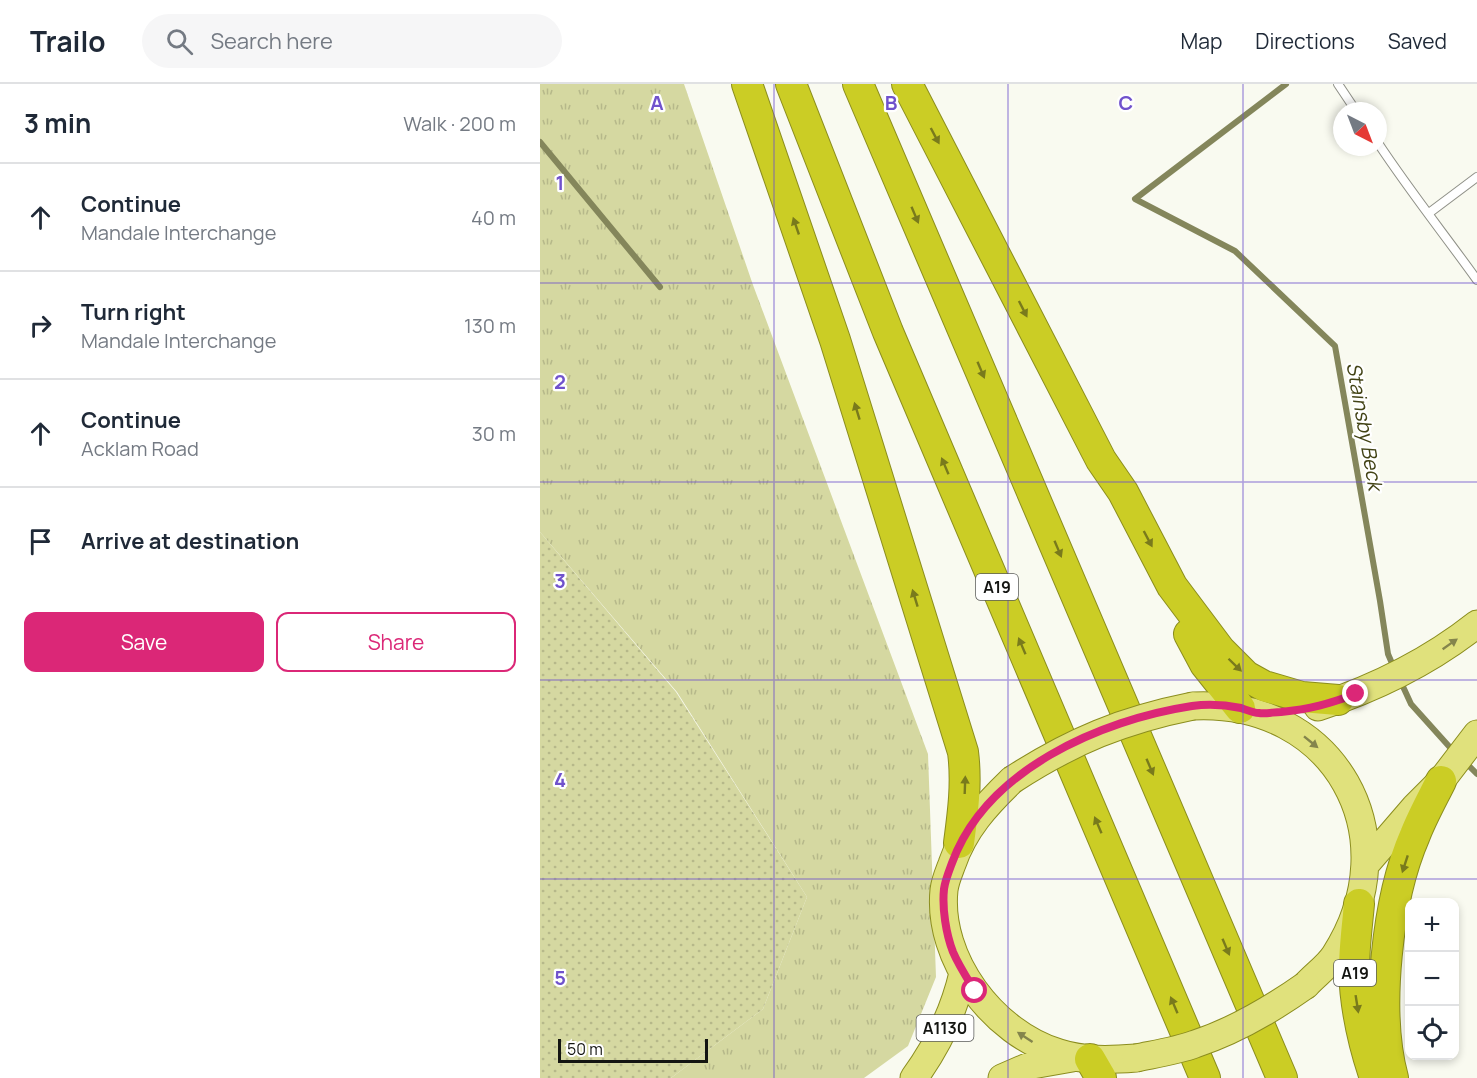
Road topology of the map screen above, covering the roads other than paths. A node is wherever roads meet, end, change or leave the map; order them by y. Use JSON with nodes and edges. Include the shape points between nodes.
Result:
{"nodes":[{"id":1,"x":747,"y":84,"type":"edge"},
{"id":2,"x":791,"y":84,"type":"edge"},
{"id":3,"x":858,"y":84,"type":"edge"},
{"id":4,"x":907,"y":84,"type":"edge"},
{"id":5,"x":1338,"y":84,"type":"edge"},
{"id":6,"x":1350,"y":102,"type":"edge"},
{"id":7,"x":1387,"y":156,"type":"edge"},
{"id":8,"x":1477,"y":177,"type":"edge"},
{"id":9,"x":1429,"y":213,"type":"junction"},
{"id":10,"x":1477,"y":280,"type":"edge"},
{"id":11,"x":1172,"y":586,"type":"junction"},
{"id":12,"x":1477,"y":624,"type":"edge"},
{"id":13,"x":1338,"y":700,"type":"junction"},
{"id":14,"x":1250,"y":711,"type":"junction"},
{"id":15,"x":1477,"y":734,"type":"edge"},
{"id":16,"x":1444,"y":777,"type":"junction"},
{"id":17,"x":959,"y":843,"type":"junction"},
{"id":18,"x":1365,"y":865,"type":"junction"},
{"id":19,"x":1359,"y":904,"type":"junction"},
{"id":20,"x":963,"y":973,"type":"junction"},
{"id":21,"x":1090,"y":1065,"type":"edge"},
{"id":22,"x":914,"y":1078,"type":"edge"},
{"id":23,"x":1002,"y":1078,"type":"edge"},
{"id":24,"x":1205,"y":1078,"type":"edge"},
{"id":25,"x":1282,"y":1078,"type":"edge"},
{"id":26,"x":1375,"y":1078,"type":"edge"},
{"id":27,"x":1393,"y":1078,"type":"edge"}],
"edges":[{"from":17,"to":1,"type":"highway","one_way":true,"via":[[965,771],[960,742],[835,340]]},
{"from":24,"to":2,"type":"highway","number":"A19","one_way":true,"via":[[888,332]]},
{"from":3,"to":25,"type":"highway","one_way":true},
{"from":4,"to":11,"type":"highway","one_way":true,"via":[[1101,460],[1123,492]]},
{"from":5,"to":6,"type":"lane"},
{"from":7,"to":9,"type":"lane"},
{"from":8,"to":9,"type":"lane"},
{"from":9,"to":10,"type":"lane"},
{"from":11,"to":13,"type":"highway","one_way":true,"via":[[1220,650],[1246,676],[1264,686],[1302,697]]},
{"from":11,"to":14,"type":"highway","via":[[1185,626],[1205,664]]},
{"from":13,"to":12,"type":"main road","one_way":true,"via":[[1422,663]]},
{"from":13,"to":14,"type":"main road","via":[[1311,709]]},
{"from":14,"to":17,"type":"main road","bridge":true,"via":[[1193,706],[1138,718],[1071,745],[1012,780],[977,815]]},
{"from":14,"to":18,"type":"main road","one_way":true,"via":[[1295,729],[1344,778],[1364,830]]},
{"from":15,"to":16,"type":"main road"},
{"from":16,"to":18,"type":"main road"},
{"from":16,"to":27,"type":"highway","number":"A19","one_way":true,"via":[[1414,836],[1392,919],[1384,1022]]},
{"from":17,"to":20,"type":"main road","via":[[944,889],[945,924]]},
{"from":18,"to":19,"type":"main road"},
{"from":19,"to":21,"type":"main road","bridge":true,"via":[[1333,958],[1306,985],[1280,1003],[1223,1034],[1193,1045]]},
{"from":19,"to":26,"type":"highway","number":"A19","one_way":true,"via":[[1355,995]]},
{"from":21,"to":20,"type":"main road","one_way":true,"via":[[1037,1045],[1018,1033],[994,1013]]},
{"from":20,"to":22,"type":"main road","number":"A1130","via":[[947,1024],[933,1053]]},
{"from":21,"to":23,"type":"main road","via":[[1032,1065]]}]}
